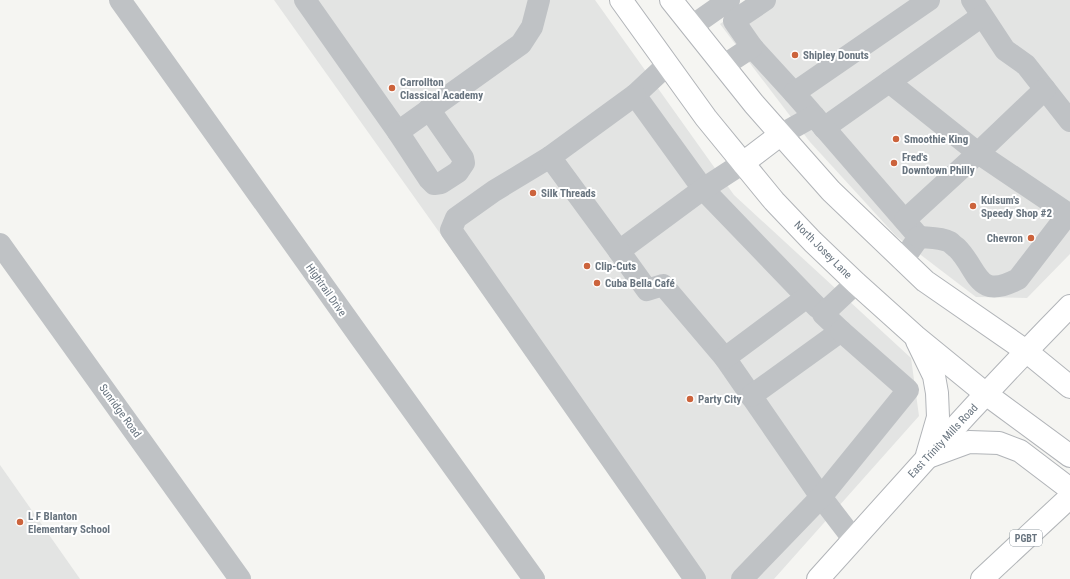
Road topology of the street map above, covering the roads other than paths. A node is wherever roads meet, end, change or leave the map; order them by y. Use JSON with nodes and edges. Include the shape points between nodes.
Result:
{"nodes":[{"id":1,"x":120,"y":0,"type":"edge"},
{"id":2,"x":305,"y":0,"type":"edge"},
{"id":3,"x":539,"y":0,"type":"edge"},
{"id":4,"x":621,"y":0,"type":"edge"},
{"id":5,"x":671,"y":0,"type":"edge"},
{"id":6,"x":729,"y":0,"type":"edge"},
{"id":7,"x":765,"y":0,"type":"edge"},
{"id":8,"x":929,"y":0,"type":"edge"},
{"id":9,"x":977,"y":8,"type":"edge"},
{"id":10,"x":692,"y":26,"type":"junction"},
{"id":11,"x":752,"y":47,"type":"junction"},
{"id":12,"x":667,"y":65,"type":"junction"},
{"id":13,"x":722,"y":66,"type":"junction"},
{"id":14,"x":889,"y":82,"type":"junction"},
{"id":15,"x":1045,"y":88,"type":"junction"},
{"id":16,"x":794,"y":93,"type":"junction"},
{"id":17,"x":635,"y":95,"type":"junction"},
{"id":18,"x":429,"y":109,"type":"junction"},
{"id":19,"x":1070,"y":121,"type":"edge"},
{"id":20,"x":819,"y":122,"type":"junction"},
{"id":21,"x":398,"y":132,"type":"junction"},
{"id":22,"x":780,"y":135,"type":"junction"},
{"id":23,"x":978,"y":154,"type":"junction"},
{"id":24,"x":550,"y":157,"type":"junction"},
{"id":25,"x":743,"y":163,"type":"junction"},
{"id":26,"x":703,"y":189,"type":"junction"},
{"id":27,"x":1069,"y":215,"type":"edge"},
{"id":28,"x":904,"y":220,"type":"junction"},
{"id":29,"x":919,"y":237,"type":"junction"},
{"id":30,"x":0,"y":244,"type":"edge"},
{"id":31,"x":619,"y":250,"type":"junction"},
{"id":32,"x":903,"y":260,"type":"junction"},
{"id":33,"x":856,"y":283,"type":"junction"},
{"id":34,"x":807,"y":297,"type":"junction"},
{"id":35,"x":1070,"y":306,"type":"edge"},
{"id":36,"x":824,"y":314,"type":"junction"},
{"id":37,"x":841,"y":331,"type":"junction"},
{"id":38,"x":915,"y":336,"type":"junction"},
{"id":39,"x":1026,"y":351,"type":"junction"},
{"id":40,"x":725,"y":358,"type":"junction"},
{"id":41,"x":1070,"y":387,"type":"edge"},
{"id":42,"x":986,"y":394,"type":"junction"},
{"id":43,"x":751,"y":396,"type":"junction"},
{"id":44,"x":1065,"y":453,"type":"edge"},
{"id":45,"x":926,"y":458,"type":"junction"},
{"id":46,"x":1070,"y":489,"type":"edge"},
{"id":47,"x":820,"y":497,"type":"junction"},
{"id":48,"x":1070,"y":497,"type":"edge"},
{"id":49,"x":854,"y":540,"type":"junction"},
{"id":50,"x":240,"y":579,"type":"edge"},
{"id":51,"x":534,"y":579,"type":"edge"},
{"id":52,"x":694,"y":579,"type":"edge"},
{"id":53,"x":742,"y":579,"type":"edge"},
{"id":54,"x":818,"y":579,"type":"edge"},
{"id":55,"x":982,"y":579,"type":"edge"}],
"edges":[{"from":1,"to":51,"type":"street","name":"Hightrail Drive"},
{"from":2,"to":21,"type":"street"},
{"from":3,"to":18,"type":"street","via":[[532,27],[521,44]]},
{"from":4,"to":12,"type":"main road","name":"North Josey Lane"},
{"from":5,"to":10,"type":"main road"},
{"from":6,"to":10,"type":"street"},
{"from":7,"to":11,"type":"street","via":[[734,21]]},
{"from":8,"to":16,"type":"street"},
{"from":9,"to":14,"type":"street"},
{"from":9,"to":15,"type":"street","via":[[1005,50],[1026,65]]},
{"from":10,"to":13,"type":"main road"},
{"from":11,"to":13,"type":"street"},
{"from":11,"to":16,"type":"street"},
{"from":12,"to":17,"type":"street"},
{"from":12,"to":25,"type":"main road","name":"North Josey Lane"},
{"from":13,"to":22,"type":"main road"},
{"from":14,"to":20,"type":"street"},
{"from":14,"to":23,"type":"street"},
{"from":15,"to":19,"type":"street"},
{"from":15,"to":23,"type":"street"},
{"from":16,"to":20,"type":"street"},
{"from":17,"to":24,"type":"street"},
{"from":17,"to":26,"type":"street"},
{"from":18,"to":21,"type":"street"},
{"from":18,"to":21,"type":"street","via":[[463,158],[464,163],[458,172],[441,183],[434,184]]},
{"from":20,"to":22,"type":"street"},
{"from":20,"to":28,"type":"street"},
{"from":22,"to":25,"type":"main road"},
{"from":22,"to":32,"type":"main road","via":[[831,191]]},
{"from":23,"to":27,"type":"street"},
{"from":23,"to":28,"type":"street"},
{"from":24,"to":31,"type":"street"},
{"from":24,"to":52,"type":"street","via":[[456,218],[451,230]]},
{"from":25,"to":26,"type":"street"},
{"from":25,"to":33,"type":"main road","name":"North Josey Lane","via":[[778,206]]},
{"from":26,"to":31,"type":"street"},
{"from":26,"to":34,"type":"street"},
{"from":27,"to":29,"type":"street","via":[[1018,279],[992,287],[975,275],[962,254],[951,243],[939,238]]},
{"from":28,"to":29,"type":"street"},
{"from":29,"to":32,"type":"street"},
{"from":30,"to":50,"type":"street","name":"Sunridge Road"},
{"from":31,"to":40,"type":"street","via":[[647,290],[663,285]]},
{"from":32,"to":39,"type":"main road","via":[[925,281]]},
{"from":33,"to":36,"type":"street"},
{"from":33,"to":38,"type":"main road","name":"North Josey Lane"},
{"from":34,"to":36,"type":"street"},
{"from":34,"to":40,"type":"street"},
{"from":35,"to":39,"type":"main road","name":"East Trinity Mills Road"},
{"from":36,"to":37,"type":"street"},
{"from":37,"to":43,"type":"street"},
{"from":37,"to":47,"type":"street","via":[[908,390]]},
{"from":38,"to":42,"type":"main road","name":"North Josey Lane"},
{"from":38,"to":45,"type":"main road","via":[[934,376],[937,393],[938,417]]},
{"from":39,"to":41,"type":"main road"},
{"from":39,"to":42,"type":"main road","name":"East Trinity Mills Road"},
{"from":40,"to":43,"type":"street"},
{"from":42,"to":44,"type":"main road","name":"North Josey Lane"},
{"from":42,"to":45,"type":"main road","name":"East Trinity Mills Road"},
{"from":43,"to":47,"type":"street"},
{"from":45,"to":46,"type":"main road","via":[[969,442],[999,442],[1020,451]]},
{"from":45,"to":49,"type":"main road","name":"East Trinity Mills Road"},
{"from":47,"to":49,"type":"street"},
{"from":47,"to":53,"type":"street"},
{"from":48,"to":55,"type":"main road","number":"PGBT"},
{"from":49,"to":54,"type":"main road","name":"East Trinity Mills Road"}]}
